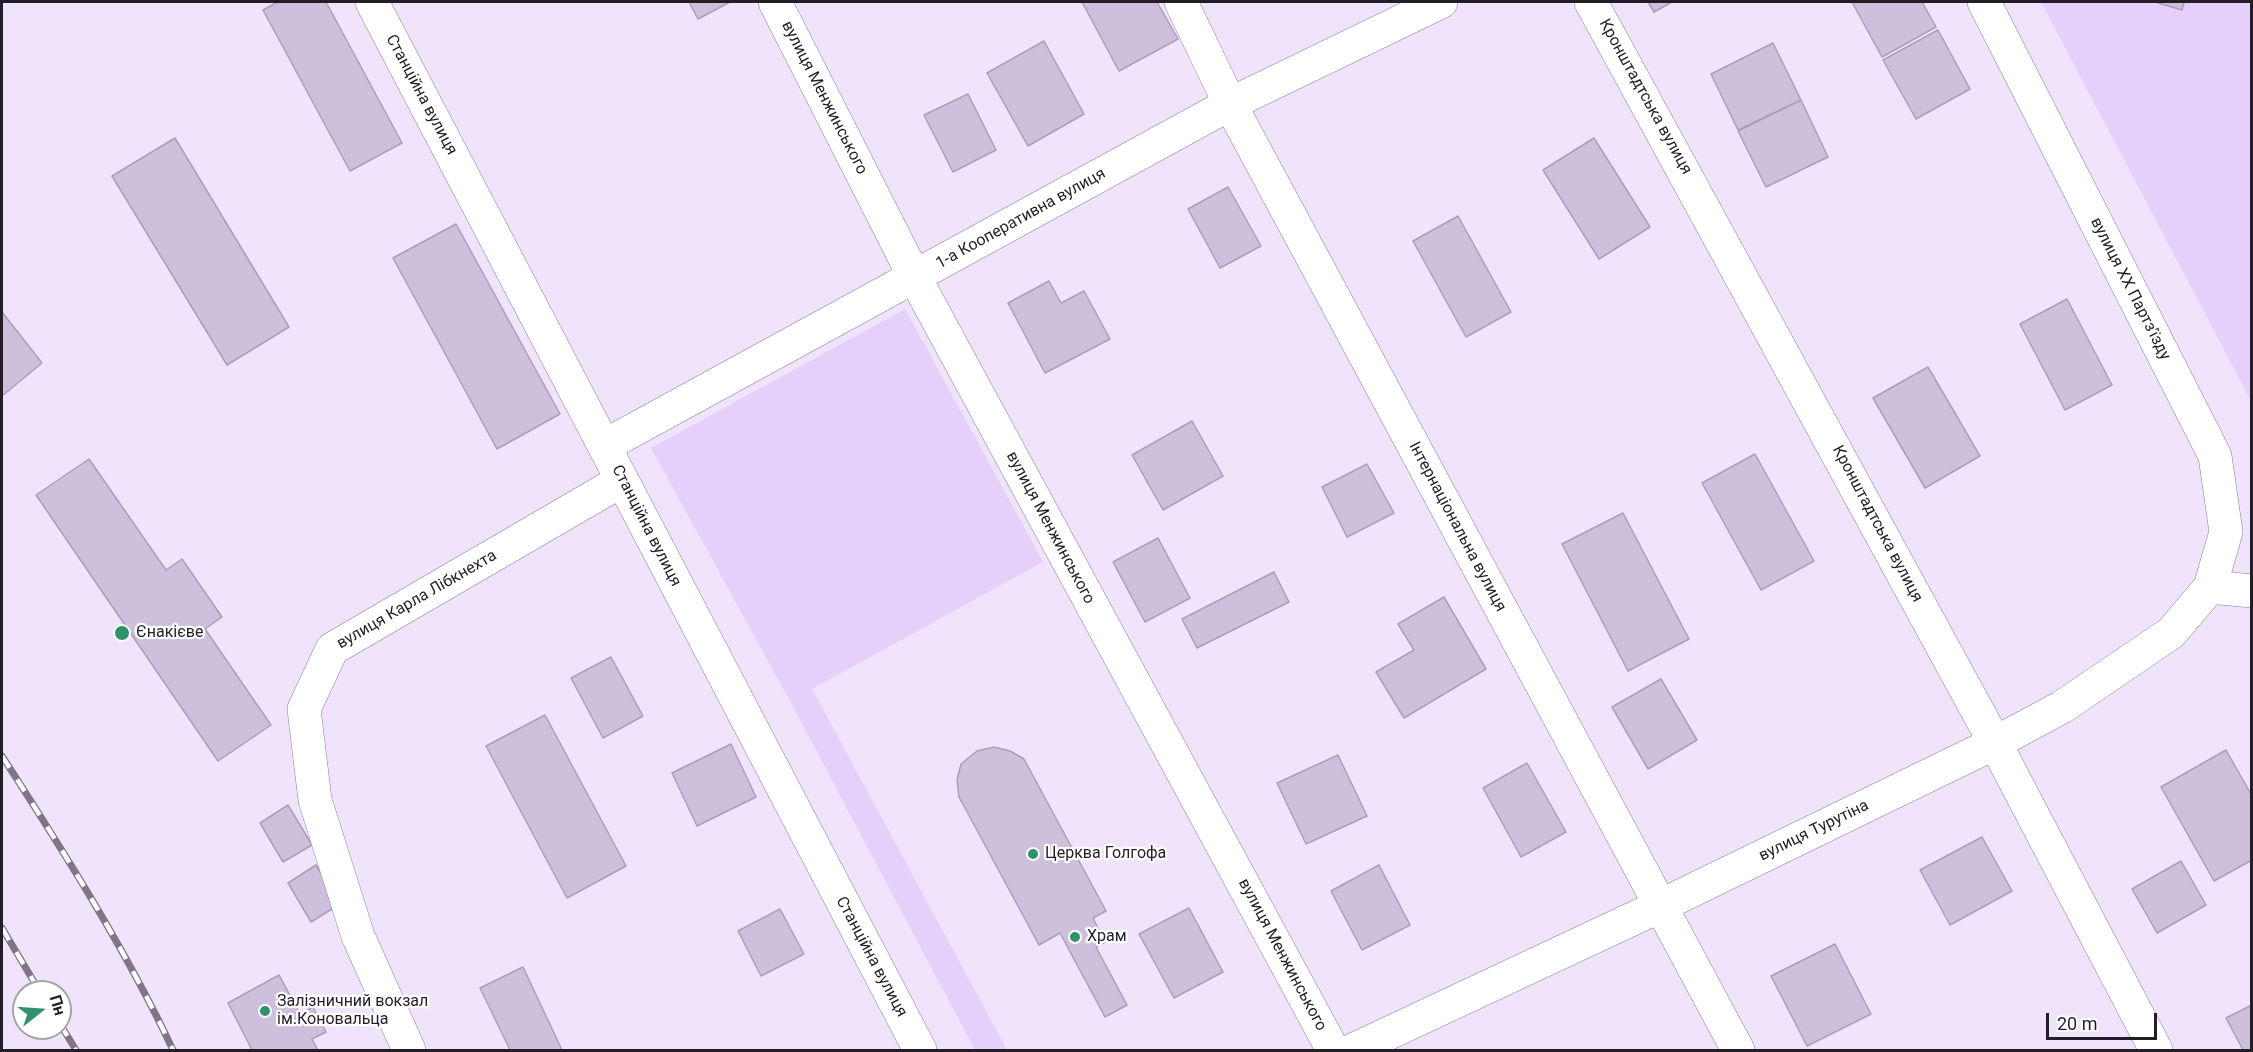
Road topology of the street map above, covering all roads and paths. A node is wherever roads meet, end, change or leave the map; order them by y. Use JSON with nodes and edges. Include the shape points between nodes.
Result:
{"nodes":[{"id":1,"x":372,"y":2,"type":"edge"},
{"id":2,"x":776,"y":2,"type":"edge"},
{"id":3,"x":1180,"y":2,"type":"edge"},
{"id":4,"x":1442,"y":2,"type":"edge"},
{"id":5,"x":1591,"y":2,"type":"edge"},
{"id":6,"x":1984,"y":2,"type":"edge"},
{"id":7,"x":1230,"y":104,"type":"junction"},
{"id":8,"x":915,"y":278,"type":"junction"},
{"id":9,"x":606,"y":446,"type":"junction"},
{"id":10,"x":621,"y":481,"type":"junction"},
{"id":11,"x":2210,"y":587,"type":"junction"},
{"id":12,"x":2252,"y":591,"type":"edge"},
{"id":13,"x":1995,"y":742,"type":"junction"},
{"id":14,"x":1660,"y":906,"type":"junction"},
{"id":15,"x":409,"y":1050,"type":"edge"},
{"id":16,"x":920,"y":1050,"type":"edge"},
{"id":17,"x":1333,"y":1050,"type":"edge"},
{"id":18,"x":1353,"y":1050,"type":"edge"},
{"id":19,"x":1738,"y":1050,"type":"edge"},
{"id":20,"x":2156,"y":1050,"type":"edge"}],
"edges":[{"from":1,"to":9,"type":"street","name":"Станційна вулиця"},
{"from":2,"to":8,"type":"street","name":"вулиця Менжинського"},
{"from":3,"to":7,"type":"street","name":"Інтернаціональна вулиця"},
{"from":4,"to":7,"type":"street","name":"1-а Кооперативна вулиця"},
{"from":5,"to":13,"type":"street","name":"Кронштадтська вулиця"},
{"from":6,"to":11,"type":"street","name":"вулиця XX Партз'їзду","via":[[2215,456],[2226,532]]},
{"from":7,"to":8,"type":"street","name":"1-а Кооперативна вулиця"},
{"from":7,"to":14,"type":"street","name":"Інтернаціональна вулиця"},
{"from":8,"to":9,"type":"street","name":"1-а Кооперативна вулиця"},
{"from":8,"to":17,"type":"street","name":"вулиця Менжинського"},
{"from":9,"to":10,"type":"street","name":"Станційна вулиця"},
{"from":10,"to":15,"type":"street","name":"вулиця Карла Лібкнехта","via":[[332,649],[304,709],[315,800],[358,936]]},
{"from":10,"to":16,"type":"street","name":"Станційна вулиця"},
{"from":11,"to":12,"type":"street"},
{"from":11,"to":13,"type":"street","name":"вулиця Турутіна","via":[[2170,633],[2062,707]]},
{"from":13,"to":14,"type":"street","name":"вулиця Турутіна"},
{"from":13,"to":20,"type":"street","name":"Кронштадтська вулиця"},
{"from":14,"to":18,"type":"street","name":"вулиця Турутіна"},
{"from":14,"to":19,"type":"street","name":"Інтернаціональна вулиця"}]}
